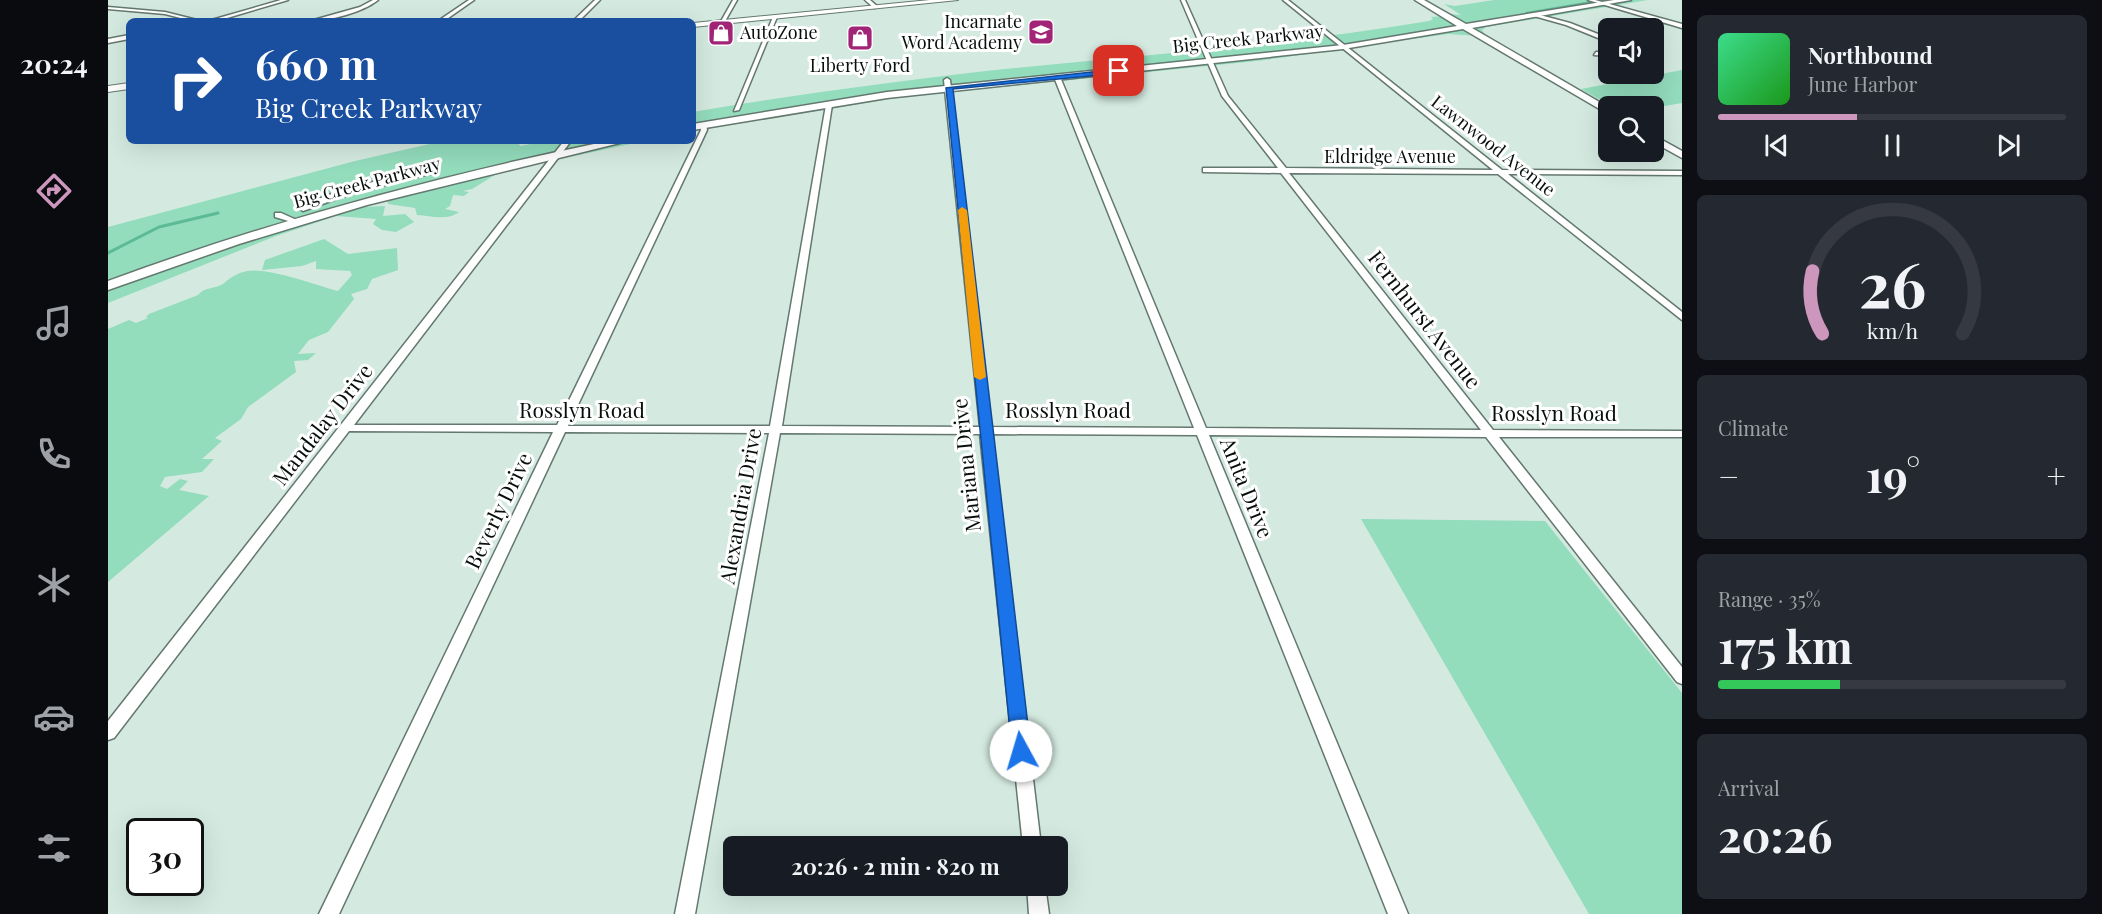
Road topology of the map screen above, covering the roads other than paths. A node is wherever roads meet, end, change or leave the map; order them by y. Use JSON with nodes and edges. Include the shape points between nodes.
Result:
{"nodes":[{"id":1,"x":286,"y":0,"type":"edge"},
{"id":2,"x":376,"y":0,"type":"edge"},
{"id":3,"x":472,"y":0,"type":"edge"},
{"id":4,"x":598,"y":0,"type":"edge"},
{"id":5,"x":735,"y":0,"type":"edge"},
{"id":6,"x":867,"y":0,"type":"edge"},
{"id":7,"x":954,"y":0,"type":"edge"},
{"id":8,"x":1184,"y":0,"type":"edge"},
{"id":9,"x":1284,"y":0,"type":"edge"},
{"id":10,"x":1419,"y":0,"type":"edge"},
{"id":11,"x":1580,"y":0,"type":"edge"},
{"id":12,"x":1590,"y":0,"type":"edge"},
{"id":13,"x":1627,"y":0,"type":"edge"},
{"id":14,"x":1603,"y":3,"type":"junction"},
{"id":15,"x":876,"y":7,"type":"junction"},
{"id":16,"x":108,"y":8,"type":"edge"},
{"id":17,"x":1536,"y":15,"type":"junction"},
{"id":18,"x":775,"y":17,"type":"junction"},
{"id":19,"x":186,"y":18,"type":"edge"},
{"id":20,"x":223,"y":18,"type":"edge"},
{"id":21,"x":325,"y":18,"type":"edge"},
{"id":22,"x":445,"y":18,"type":"edge"},
{"id":23,"x":579,"y":18,"type":"edge"},
{"id":24,"x":1455,"y":21,"type":"junction"},
{"id":25,"x":722,"y":22,"type":"junction"},
{"id":26,"x":696,"y":25,"type":"edge"},
{"id":27,"x":1682,"y":26,"type":"edge"},
{"id":28,"x":1466,"y":27,"type":"junction"},
{"id":29,"x":1598,"y":36,"type":"edge"},
{"id":30,"x":126,"y":38,"type":"edge"},
{"id":31,"x":1335,"y":40,"type":"junction"},
{"id":32,"x":108,"y":41,"type":"edge"},
{"id":33,"x":1343,"y":47,"type":"junction"},
{"id":34,"x":1209,"y":59,"type":"junction"},
{"id":35,"x":1057,"y":77,"type":"junction"},
{"id":36,"x":948,"y":84,"type":"junction"},
{"id":37,"x":126,"y":86,"type":"edge"},
{"id":38,"x":108,"y":89,"type":"edge"},
{"id":39,"x":829,"y":105,"type":"junction"},
{"id":40,"x":1598,"y":105,"type":"edge"},
{"id":41,"x":735,"y":110,"type":"junction"},
{"id":42,"x":696,"y":123,"type":"edge"},
{"id":43,"x":555,"y":144,"type":"edge"},
{"id":44,"x":566,"y":144,"type":"edge"},
{"id":45,"x":608,"y":144,"type":"edge"},
{"id":46,"x":1664,"y":144,"type":"edge"},
{"id":47,"x":558,"y":154,"type":"junction"},
{"id":48,"x":1682,"y":155,"type":"edge"},
{"id":49,"x":1206,"y":170,"type":"dead end"},
{"id":50,"x":1282,"y":171,"type":"junction"},
{"id":51,"x":1502,"y":173,"type":"junction"},
{"id":52,"x":1682,"y":173,"type":"edge"},
{"id":53,"x":278,"y":215,"type":"junction"},
{"id":54,"x":295,"y":221,"type":"junction"},
{"id":55,"x":194,"y":254,"type":"junction"},
{"id":56,"x":108,"y":286,"type":"edge"},
{"id":57,"x":1682,"y":317,"type":"edge"},
{"id":58,"x":346,"y":428,"type":"junction"},
{"id":59,"x":559,"y":431,"type":"junction"},
{"id":60,"x":775,"y":431,"type":"junction"},
{"id":61,"x":986,"y":431,"type":"junction"},
{"id":62,"x":1201,"y":431,"type":"junction"},
{"id":63,"x":1490,"y":434,"type":"junction"},
{"id":64,"x":1682,"y":434,"type":"edge"},
{"id":65,"x":1682,"y":678,"type":"edge"},
{"id":66,"x":108,"y":733,"type":"edge"},
{"id":67,"x":1031,"y":836,"type":"edge"},
{"id":68,"x":1038,"y":896,"type":"edge"},
{"id":69,"x":329,"y":914,"type":"edge"},
{"id":70,"x":685,"y":914,"type":"edge"},
{"id":71,"x":1040,"y":914,"type":"edge"},
{"id":72,"x":1398,"y":914,"type":"edge"}],
"edges":[{"from":1,"to":20,"type":"street"},
{"from":2,"to":21,"type":"street"},
{"from":3,"to":22,"type":"street"},
{"from":4,"to":23,"type":"street"},
{"from":5,"to":25,"type":"street"},
{"from":6,"to":15,"type":"street"},
{"from":7,"to":15,"type":"main road"},
{"from":8,"to":34,"type":"street","name":"Fernhurst Avenue"},
{"from":9,"to":31,"type":"street","name":"Lawnwood Avenue"},
{"from":10,"to":24,"type":"street"},
{"from":11,"to":24,"type":"street","name":"Big Creek Parkway"},
{"from":12,"to":14,"type":"street"},
{"from":13,"to":14,"type":"street","name":"Big Creek Parkway"},
{"from":14,"to":17,"type":"street","name":"Big Creek Parkway"},
{"from":14,"to":27,"type":"street"},
{"from":15,"to":18,"type":"main road"},
{"from":16,"to":19,"type":"street"},
{"from":17,"to":28,"type":"street","name":"Big Creek Parkway"},
{"from":17,"to":29,"type":"street"},
{"from":18,"to":25,"type":"main road"},
{"from":18,"to":41,"type":"street"},
{"from":24,"to":28,"type":"street"},
{"from":24,"to":31,"type":"street","name":"Big Creek Parkway"},
{"from":25,"to":26,"type":"main road"},
{"from":28,"to":33,"type":"street","name":"Big Creek Parkway"},
{"from":28,"to":40,"type":"street"},
{"from":30,"to":32,"type":"street"},
{"from":31,"to":33,"type":"street","name":"Lawnwood Avenue"},
{"from":31,"to":34,"type":"street","name":"Big Creek Parkway"},
{"from":33,"to":34,"type":"street","name":"Big Creek Parkway"},
{"from":33,"to":51,"type":"street","name":"Lawnwood Avenue"},
{"from":34,"to":35,"type":"street","name":"Big Creek Parkway"},
{"from":34,"to":36,"type":"street","name":"Big Creek Parkway"},
{"from":34,"to":50,"type":"street","name":"Fernhurst Avenue","via":[[1225,96]]},
{"from":35,"to":36,"type":"street","name":"Big Creek Parkway"},
{"from":35,"to":62,"type":"street","name":"Anita Drive"},
{"from":36,"to":39,"type":"street","name":"Big Creek Parkway"},
{"from":36,"to":41,"type":"street","name":"Big Creek Parkway"},
{"from":36,"to":61,"type":"street","name":"Mariana Drive"},
{"from":37,"to":38,"type":"main road"},
{"from":39,"to":42,"type":"street","name":"Big Creek Parkway"},
{"from":39,"to":60,"type":"street","name":"Alexandria Drive"},
{"from":41,"to":42,"type":"street","name":"Big Creek Parkway"},
{"from":42,"to":59,"type":"street","name":"Beverly Drive","via":[[704,130]]},
{"from":43,"to":53,"type":"street","name":"Big Creek Parkway","via":[[349,191]]},
{"from":44,"to":47,"type":"street","name":"Mandalay Drive"},
{"from":45,"to":47,"type":"street","name":"Big Creek Parkway"},
{"from":46,"to":48,"type":"street"},
{"from":47,"to":54,"type":"street","name":"Big Creek Parkway","via":[[451,178]]},
{"from":47,"to":58,"type":"street","name":"Mandalay Drive"},
{"from":49,"to":50,"type":"street","name":"Eldridge Avenue"},
{"from":50,"to":51,"type":"street","name":"Eldridge Avenue"},
{"from":50,"to":63,"type":"street","name":"Fernhurst Avenue"},
{"from":51,"to":52,"type":"street","name":"Eldridge Avenue"},
{"from":51,"to":57,"type":"street","name":"Lawnwood Avenue"},
{"from":53,"to":54,"type":"street"},
{"from":53,"to":55,"type":"street","name":"Big Creek Parkway"},
{"from":54,"to":55,"type":"street","name":"Big Creek Parkway"},
{"from":55,"to":56,"type":"street","name":"Big Creek Parkway"},
{"from":58,"to":59,"type":"street","name":"Rosslyn Road"},
{"from":58,"to":66,"type":"street","name":"Mandalay Drive"},
{"from":59,"to":60,"type":"street","name":"Rosslyn Road"},
{"from":59,"to":69,"type":"street","name":"Beverly Drive"},
{"from":60,"to":61,"type":"street","name":"Rosslyn Road"},
{"from":60,"to":70,"type":"street","name":"Alexandria Drive"},
{"from":61,"to":62,"type":"street","name":"Rosslyn Road"},
{"from":61,"to":67,"type":"street","name":"Mariana Drive"},
{"from":62,"to":63,"type":"street","name":"Rosslyn Road"},
{"from":62,"to":72,"type":"street","name":"Anita Drive"},
{"from":63,"to":64,"type":"street","name":"Rosslyn Road"},
{"from":63,"to":65,"type":"street","name":"Fernhurst Avenue"},
{"from":68,"to":71,"type":"street"}]}
